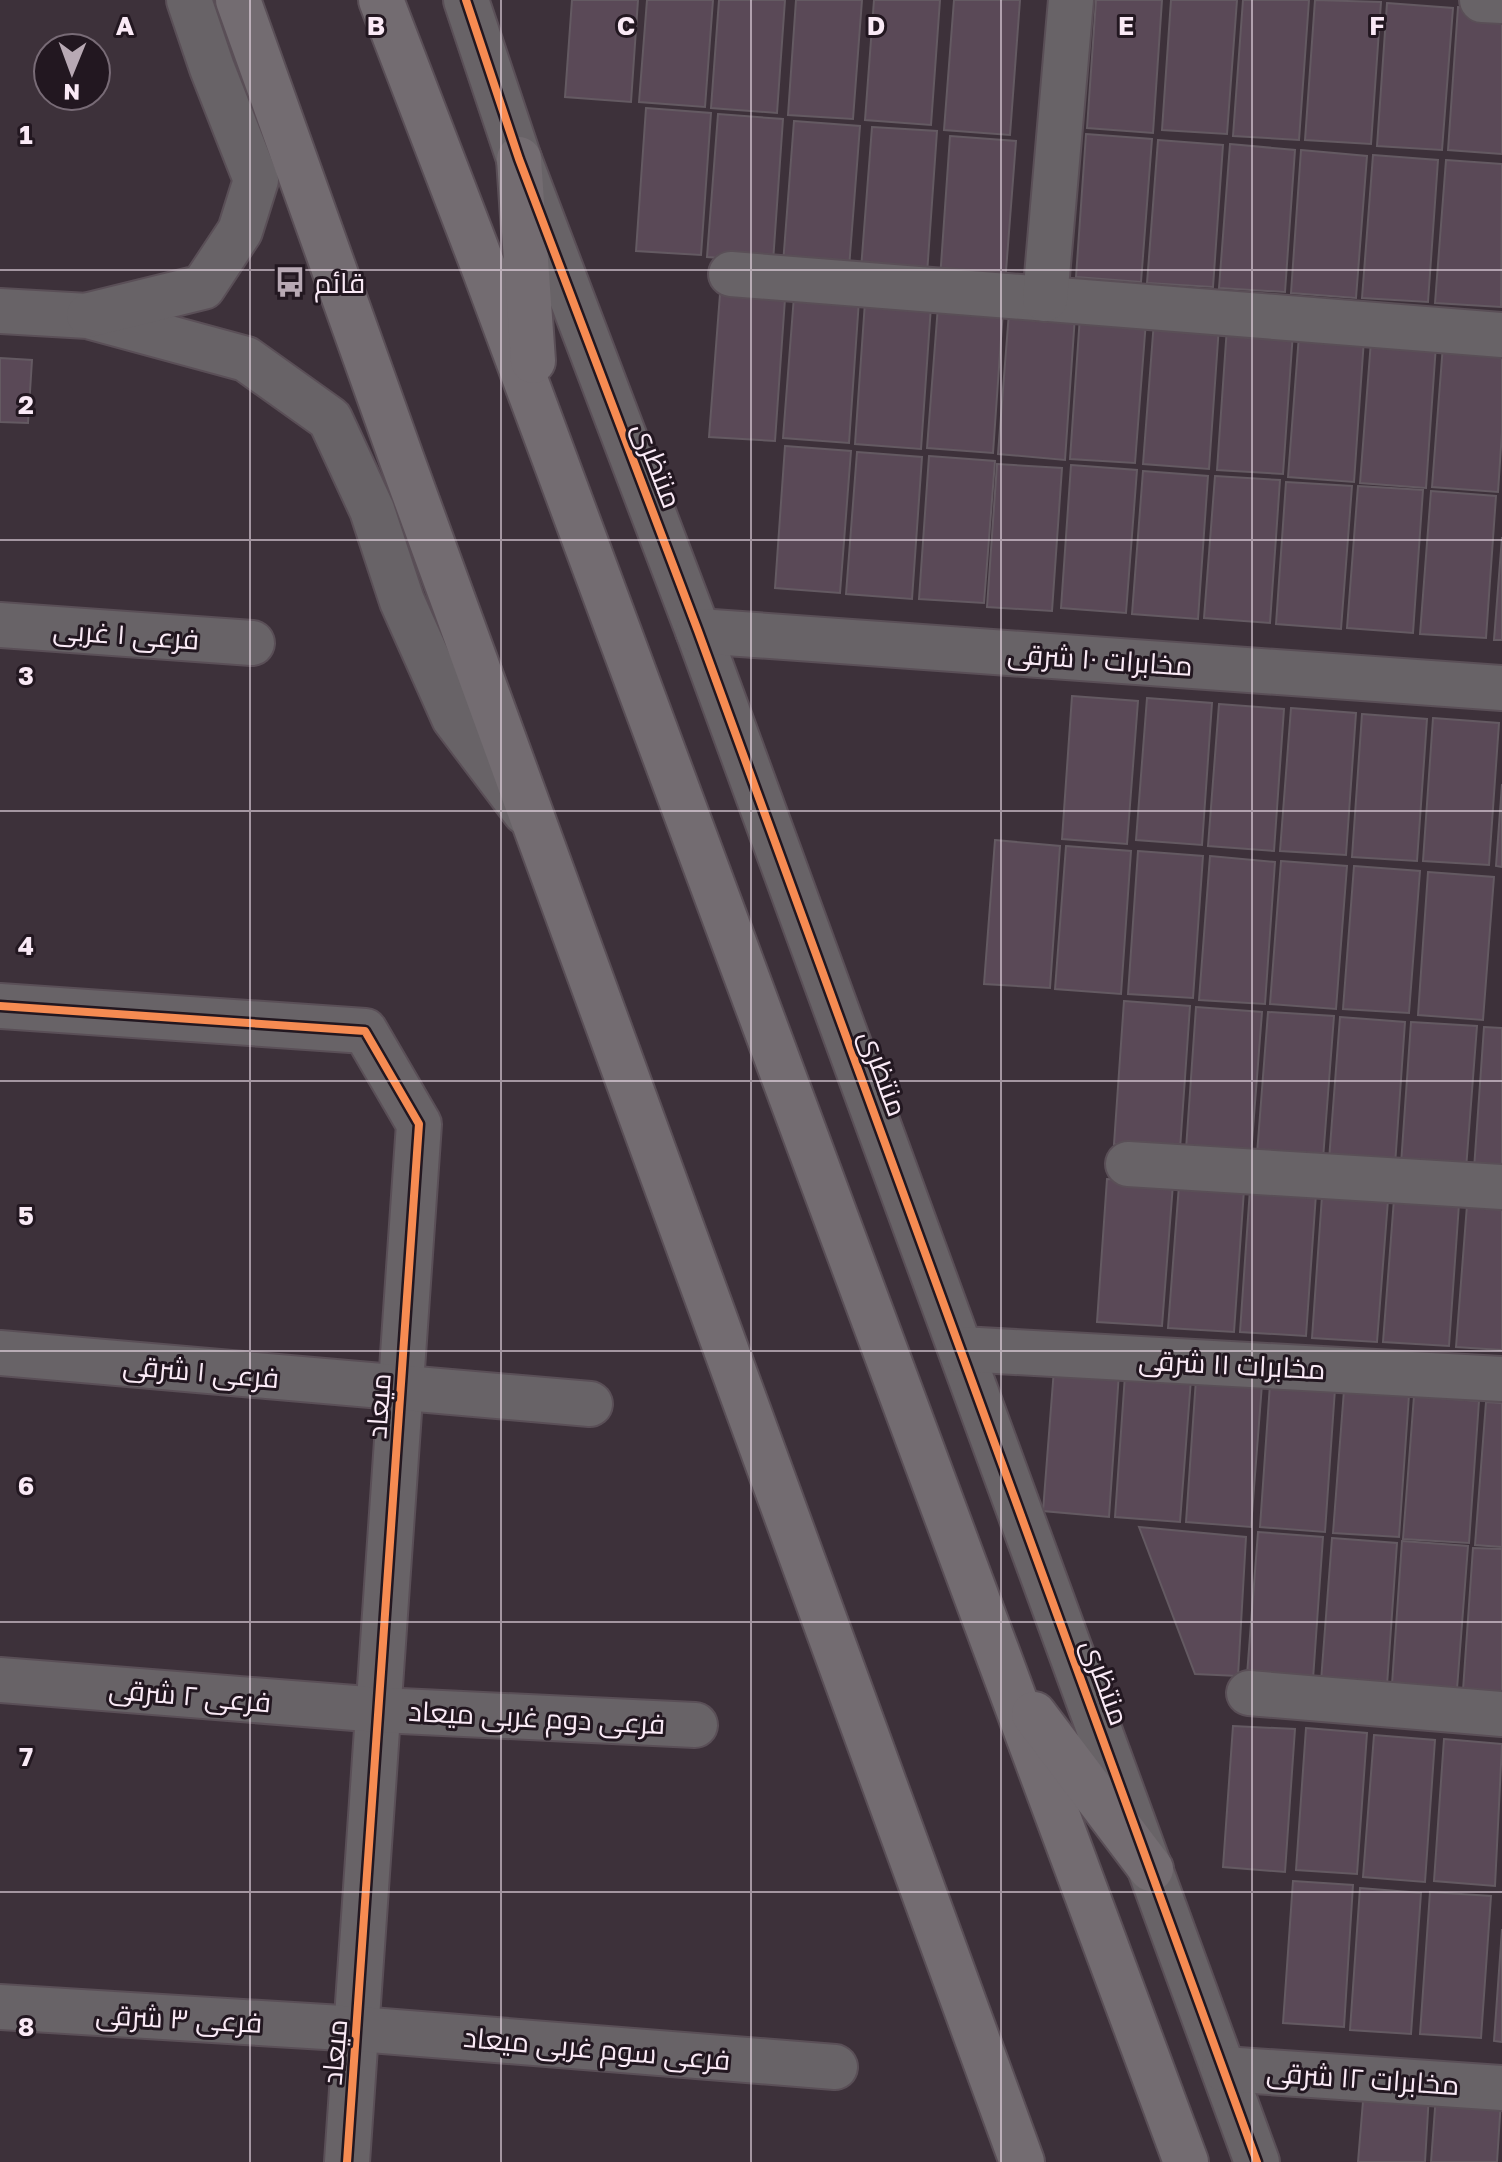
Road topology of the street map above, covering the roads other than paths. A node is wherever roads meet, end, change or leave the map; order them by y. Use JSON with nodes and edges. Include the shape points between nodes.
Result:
{"nodes":[{"id":1,"x":189,"y":0,"type":"edge"},
{"id":2,"x":238,"y":0,"type":"edge"},
{"id":3,"x":381,"y":0,"type":"edge"},
{"id":4,"x":466,"y":0,"type":"edge"},
{"id":5,"x":1071,"y":0,"type":"edge"},
{"id":6,"x":1482,"y":0,"type":"edge"},
{"id":7,"x":1502,"y":1,"type":"edge"},
{"id":8,"x":519,"y":159,"type":"junction"},
{"id":9,"x":731,"y":274,"type":"dead end"},
{"id":10,"x":1045,"y":299,"type":"junction"},
{"id":11,"x":0,"y":311,"type":"edge"},
{"id":12,"x":88,"y":316,"type":"junction"},
{"id":13,"x":1502,"y":335,"type":"edge"},
{"id":14,"x":537,"y":411,"type":"junction"},
{"id":15,"x":0,"y":625,"type":"edge"},
{"id":16,"x":698,"y":631,"type":"junction"},
{"id":17,"x":252,"y":643,"type":"dead end"},
{"id":18,"x":1502,"y":688,"type":"edge"},
{"id":19,"x":536,"y":827,"type":"junction"},
{"id":20,"x":0,"y":1006,"type":"edge"},
{"id":21,"x":1128,"y":1164,"type":"dead end"},
{"id":22,"x":1502,"y":1187,"type":"edge"},
{"id":23,"x":961,"y":1349,"type":"junction"},
{"id":24,"x":0,"y":1353,"type":"edge"},
{"id":25,"x":1502,"y":1379,"type":"edge"},
{"id":26,"x":401,"y":1388,"type":"junction"},
{"id":27,"x":590,"y":1404,"type":"dead end"},
{"id":28,"x":1006,"y":1676,"type":"junction"},
{"id":29,"x":0,"y":1680,"type":"edge"},
{"id":30,"x":1249,"y":1693,"type":"dead end"},
{"id":31,"x":380,"y":1710,"type":"junction"},
{"id":32,"x":1502,"y":1714,"type":"edge"},
{"id":33,"x":695,"y":1725,"type":"dead end"},
{"id":34,"x":1151,"y":1869,"type":"junction"},
{"id":35,"x":0,"y":2007,"type":"edge"},
{"id":36,"x":358,"y":2029,"type":"junction"},
{"id":37,"x":835,"y":2067,"type":"dead end"},
{"id":38,"x":1224,"y":2069,"type":"junction"},
{"id":39,"x":1502,"y":2088,"type":"edge"},
{"id":40,"x":347,"y":2162,"type":"edge"},
{"id":41,"x":1022,"y":2162,"type":"edge"},
{"id":42,"x":1186,"y":2162,"type":"edge"},
{"id":43,"x":1257,"y":2162,"type":"edge"}],
"edges":[{"from":1,"to":12,"type":"street","via":[[256,180],[240,231],[203,287]]},
{"from":2,"to":19,"type":"main road"},
{"from":3,"to":14,"type":"main road"},
{"from":4,"to":8,"type":"street","name":"منتظری"},
{"from":5,"to":10,"type":"street"},
{"from":6,"to":7,"type":"street"},
{"from":8,"to":14,"type":"main road"},
{"from":8,"to":16,"type":"street","name":"منتظری"},
{"from":9,"to":10,"type":"street"},
{"from":10,"to":13,"type":"street"},
{"from":11,"to":12,"type":"street"},
{"from":12,"to":19,"type":"street","via":[[246,359],[330,419],[454,718]]},
{"from":14,"to":28,"type":"main road"},
{"from":15,"to":17,"type":"street","name":"فرعی ۱ غربی"},
{"from":16,"to":18,"type":"street","name":"مخابرات ۱۰ شرقی"},
{"from":16,"to":23,"type":"street","name":"منتظری"},
{"from":19,"to":41,"type":"main road"},
{"from":20,"to":26,"type":"street","name":"میعاد","via":[[365,1031],[419,1124]]},
{"from":21,"to":22,"type":"street"},
{"from":23,"to":25,"type":"street","name":"مخابرات ۱۱ شرقی"},
{"from":23,"to":34,"type":"street","name":"منتظری"},
{"from":24,"to":26,"type":"street","name":"فرعی ۱ شرقی"},
{"from":26,"to":27,"type":"street","name":"فرعی ۱ شرقی"},
{"from":26,"to":31,"type":"street","name":"میعاد"},
{"from":28,"to":34,"type":"main road"},
{"from":28,"to":42,"type":"main road"},
{"from":29,"to":31,"type":"street","name":"فرعی ۲ شرقی"},
{"from":30,"to":32,"type":"street"},
{"from":31,"to":33,"type":"street","name":"فرعی دوم غربی میعاد"},
{"from":31,"to":36,"type":"street","name":"میعاد"},
{"from":34,"to":38,"type":"street","name":"منتظری"},
{"from":35,"to":36,"type":"street","name":"فرعی ۳ شرقی"},
{"from":36,"to":37,"type":"street","name":"فرعی سوم غربی میعاد"},
{"from":36,"to":40,"type":"street","name":"میعاد"},
{"from":38,"to":39,"type":"street","name":"مخابرات ۱۲ شرقی"},
{"from":38,"to":43,"type":"street","name":"منتظری"}]}
